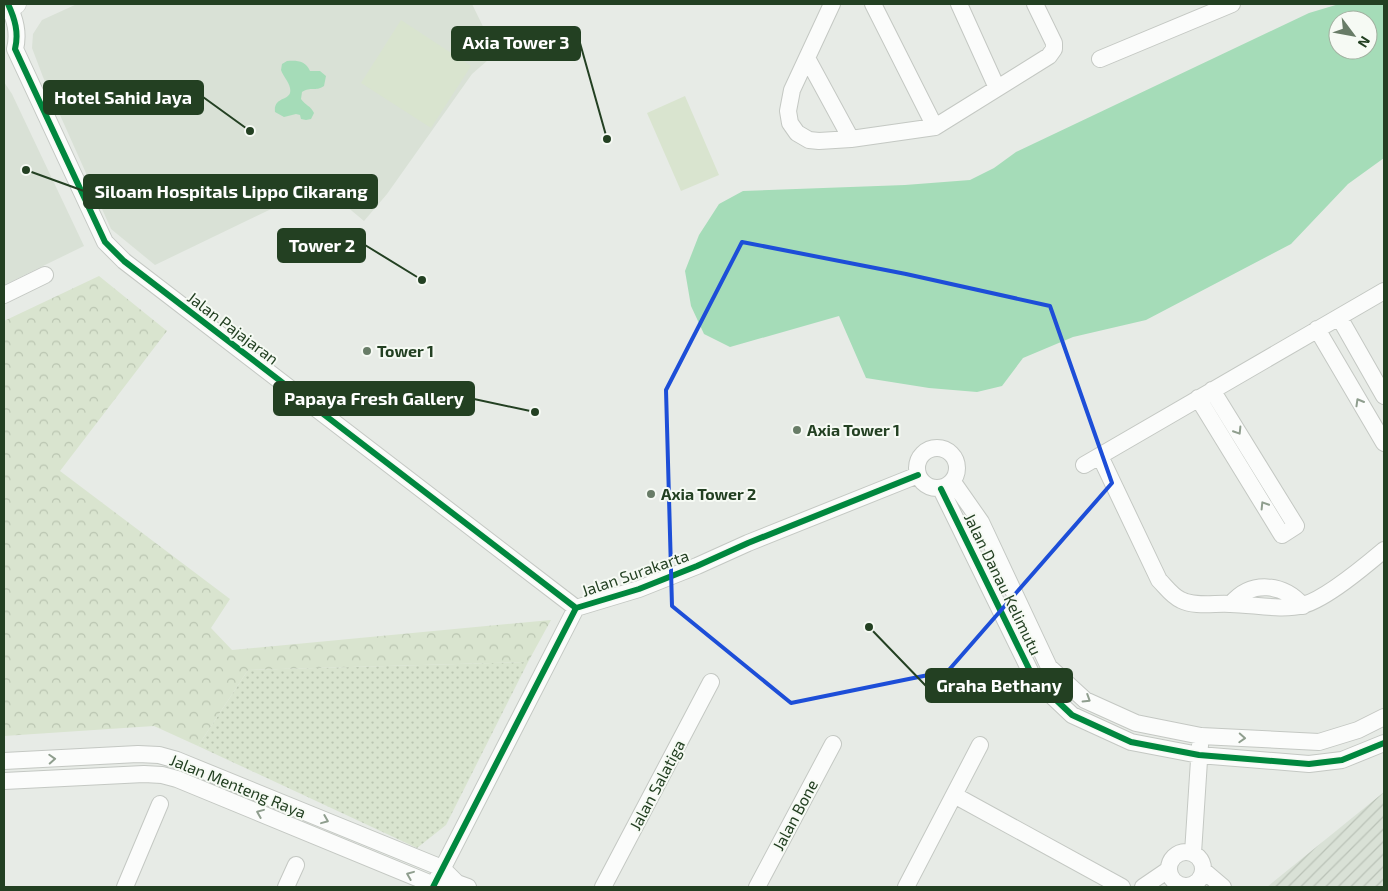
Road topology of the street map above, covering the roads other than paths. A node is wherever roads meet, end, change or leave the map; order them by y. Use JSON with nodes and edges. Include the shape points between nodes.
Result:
{"nodes":[{"id":1,"x":832,"y":4,"type":"edge"},
{"id":2,"x":873,"y":4,"type":"edge"},
{"id":3,"x":959,"y":4,"type":"edge"},
{"id":4,"x":1035,"y":4,"type":"edge"},
{"id":5,"x":1232,"y":4,"type":"edge"},
{"id":6,"x":9,"y":6,"type":"edge"},
{"id":7,"x":9,"y":47,"type":"edge"},
{"id":8,"x":807,"y":58,"type":"junction"},
{"id":9,"x":1100,"y":59,"type":"dead end"},
{"id":10,"x":997,"y":88,"type":"junction"},
{"id":11,"x":934,"y":127,"type":"junction"},
{"id":12,"x":851,"y":139,"type":"junction"},
{"id":13,"x":45,"y":275,"type":"dead end"},
{"id":14,"x":1384,"y":291,"type":"edge"},
{"id":15,"x":4,"y":295,"type":"edge"},
{"id":16,"x":1339,"y":317,"type":"junction"},
{"id":17,"x":1317,"y":329,"type":"junction"},
{"id":18,"x":1205,"y":394,"type":"junction"},
{"id":19,"x":1384,"y":396,"type":"edge"},
{"id":20,"x":1384,"y":443,"type":"edge"},
{"id":21,"x":1100,"y":456,"type":"junction"},
{"id":22,"x":1084,"y":465,"type":"dead end"},
{"id":23,"x":918,"y":475,"type":"junction"},
{"id":24,"x":947,"y":485,"type":"junction"},
{"id":25,"x":1384,"y":550,"type":"edge"},
{"id":26,"x":576,"y":608,"type":"junction"},
{"id":27,"x":711,"y":682,"type":"dead end"},
{"id":28,"x":1384,"y":717,"type":"edge"},
{"id":29,"x":1201,"y":736,"type":"junction"},
{"id":30,"x":1384,"y":743,"type":"edge"},
{"id":31,"x":833,"y":744,"type":"dead end"},
{"id":32,"x":980,"y":745,"type":"dead end"},
{"id":33,"x":1200,"y":755,"type":"junction"},
{"id":34,"x":4,"y":761,"type":"edge"},
{"id":35,"x":4,"y":781,"type":"edge"},
{"id":36,"x":954,"y":795,"type":"junction"},
{"id":37,"x":160,"y":804,"type":"dead end"},
{"id":38,"x":1193,"y":852,"type":"junction"},
{"id":39,"x":296,"y":865,"type":"dead end"},
{"id":40,"x":442,"y":868,"type":"junction"},
{"id":41,"x":1168,"y":870,"type":"junction"},
{"id":42,"x":1193,"y":883,"type":"edge"},
{"id":43,"x":462,"y":885,"type":"edge"},
{"id":44,"x":433,"y":886,"type":"edge"},
{"id":45,"x":125,"y":887,"type":"edge"},
{"id":46,"x":286,"y":887,"type":"edge"},
{"id":47,"x":603,"y":887,"type":"edge"},
{"id":48,"x":758,"y":887,"type":"edge"},
{"id":49,"x":906,"y":887,"type":"edge"},
{"id":50,"x":1122,"y":887,"type":"edge"},
{"id":51,"x":1143,"y":887,"type":"edge"},
{"id":52,"x":1223,"y":887,"type":"edge"}],
"edges":[{"from":1,"to":8,"type":"street"},
{"from":2,"to":11,"type":"street"},
{"from":3,"to":10,"type":"street"},
{"from":4,"to":10,"type":"street","via":[[1054,49],[1049,56]]},
{"from":5,"to":9,"type":"street"},
{"from":6,"to":7,"type":"street","name":"Jalan Pajajaran","via":[[18,37]]},
{"from":7,"to":26,"type":"street","name":"Jalan Pajajaran","via":[[105,242],[124,261]]},
{"from":8,"to":12,"type":"street"},
{"from":8,"to":12,"type":"street","via":[[792,90],[788,111],[790,123],[797,134],[809,140]]},
{"from":10,"to":11,"type":"street"},
{"from":11,"to":12,"type":"street"},
{"from":13,"to":15,"type":"street"},
{"from":14,"to":16,"type":"street"},
{"from":16,"to":17,"type":"street"},
{"from":16,"to":19,"type":"street"},
{"from":17,"to":18,"type":"street"},
{"from":20,"to":17,"type":"street","one_way":true},
{"from":18,"to":18,"type":"street","one_way":true,"via":[[1296,526],[1282,535]]},
{"from":18,"to":21,"type":"street"},
{"from":21,"to":22,"type":"street"},
{"from":21,"to":25,"type":"street","via":[[1159,580],[1181,600],[1231,604],[1237,596],[1255,587],[1282,591],[1303,606],[1323,596]]},
{"from":23,"to":24,"type":"street","via":[[927,486]]},
{"from":23,"to":24,"type":"street","via":[[918,461],[927,450],[942,448],[954,455],[958,468]]},
{"from":23,"to":26,"type":"street","name":"Jalan Surakarta","via":[[639,589]]},
{"from":24,"to":29,"type":"street","name":"Jalan Danau Kelimutu","one_way":true,"via":[[981,522],[1050,666],[1093,704],[1136,723]]},
{"from":24,"to":33,"type":"street","name":"Jalan Danau Kelimutu","via":[[1034,678],[1072,715],[1132,742]]},
{"from":26,"to":40,"type":"street","name":"Jalan Surakarta"},
{"from":27,"to":47,"type":"street","name":"Jalan Salatiga"},
{"from":29,"to":28,"type":"street","name":"Jalan Danau Kelimutu","one_way":true,"via":[[1319,742],[1358,730]]},
{"from":29,"to":33,"type":"street"},
{"from":30,"to":33,"type":"street","name":"Jalan Danau Kelimutu","via":[[1342,760],[1309,764]]},
{"from":31,"to":48,"type":"street","name":"Jalan Bone"},
{"from":32,"to":36,"type":"street"},
{"from":33,"to":38,"type":"street"},
{"from":34,"to":40,"type":"street","name":"Jalan Menteng Raya","one_way":true,"via":[[159,755]]},
{"from":44,"to":35,"type":"street","name":"Jalan Menteng Raya","one_way":true,"via":[[162,775]]},
{"from":36,"to":49,"type":"street"},
{"from":36,"to":50,"type":"street"},
{"from":37,"to":45,"type":"street"},
{"from":38,"to":41,"type":"street","via":[[1176,854],[1171,858]]},
{"from":38,"to":42,"type":"street","via":[[1201,860]]},
{"from":39,"to":46,"type":"street"},
{"from":40,"to":43,"type":"street","name":"Jalan Menteng Raya"},
{"from":40,"to":44,"type":"street","name":"Jalan Surakarta"},
{"from":41,"to":42,"type":"street","via":[[1174,881]]},
{"from":41,"to":51,"type":"street"},
{"from":42,"to":52,"type":"street"},
{"from":43,"to":44,"type":"street","name":"Jalan Menteng Raya"}]}
